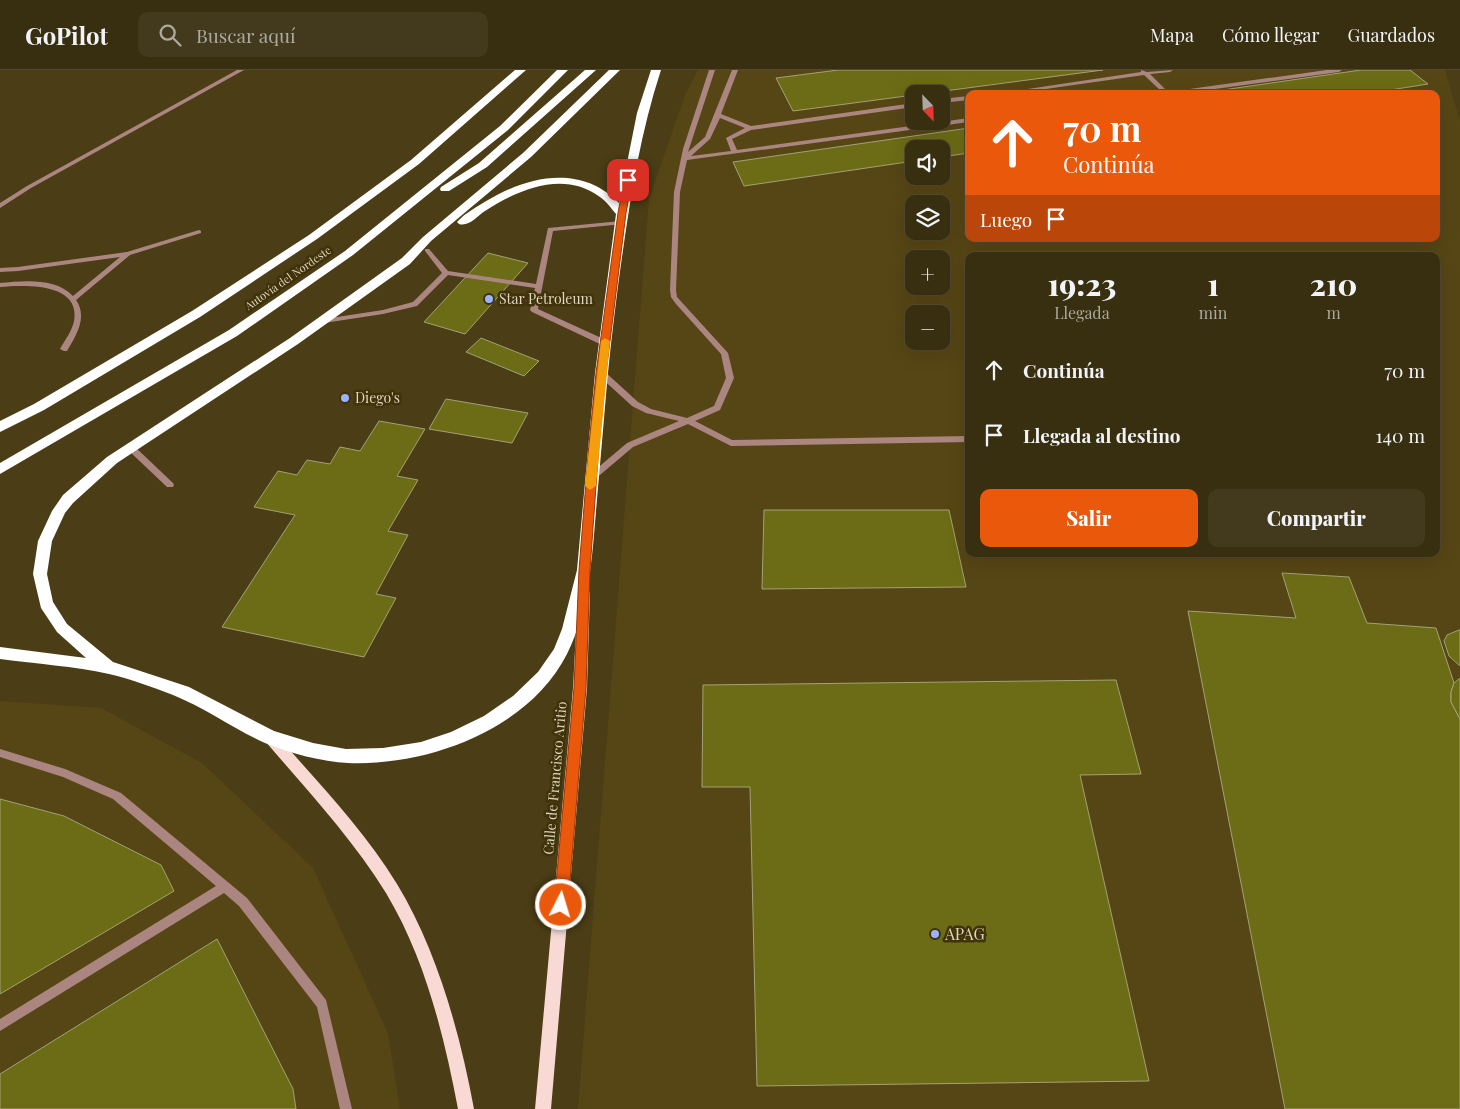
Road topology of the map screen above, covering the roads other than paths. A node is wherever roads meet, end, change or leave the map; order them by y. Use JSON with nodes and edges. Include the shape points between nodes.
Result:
{"nodes":[{"id":1,"x":241,"y":70,"type":"edge"},
{"id":2,"x":521,"y":70,"type":"edge"},
{"id":3,"x":563,"y":70,"type":"edge"},
{"id":4,"x":591,"y":70,"type":"edge"},
{"id":5,"x":615,"y":70,"type":"edge"},
{"id":6,"x":656,"y":70,"type":"edge"},
{"id":7,"x":712,"y":70,"type":"edge"},
{"id":8,"x":735,"y":70,"type":"edge"},
{"id":9,"x":1170,"y":70,"type":"edge"},
{"id":10,"x":1339,"y":70,"type":"edge"},
{"id":11,"x":1144,"y":72,"type":"edge"},
{"id":12,"x":1024,"y":90,"type":"edge"},
{"id":13,"x":1161,"y":90,"type":"edge"},
{"id":14,"x":1194,"y":90,"type":"edge"},
{"id":15,"x":965,"y":99,"type":"edge"},
{"id":16,"x":950,"y":101,"type":"edge"},
{"id":17,"x":905,"y":106,"type":"edge"},
{"id":18,"x":718,"y":115,"type":"junction"},
{"id":19,"x":965,"y":121,"type":"edge"},
{"id":20,"x":750,"y":128,"type":"junction"},
{"id":21,"x":735,"y":152,"type":"junction"},
{"id":22,"x":684,"y":159,"type":"junction"},
{"id":23,"x":1,"y":204,"type":"edge"},
{"id":24,"x":621,"y":218,"type":"junction"},
{"id":25,"x":382,"y":228,"type":"junction"},
{"id":26,"x":199,"y":232,"type":"dead end"},
{"id":27,"x":427,"y":250,"type":"junction"},
{"id":28,"x":128,"y":254,"type":"junction"},
{"id":29,"x":406,"y":261,"type":"junction"},
{"id":30,"x":0,"y":270,"type":"edge"},
{"id":31,"x":446,"y":273,"type":"junction"},
{"id":32,"x":0,"y":285,"type":"edge"},
{"id":33,"x":538,"y":286,"type":"junction"},
{"id":34,"x":72,"y":300,"type":"junction"},
{"id":35,"x":324,"y":321,"type":"junction"},
{"id":36,"x":605,"y":344,"type":"junction"},
{"id":37,"x":64,"y":349,"type":"dead end"},
{"id":38,"x":601,"y":373,"type":"junction"},
{"id":39,"x":689,"y":421,"type":"junction"},
{"id":40,"x":0,"y":427,"type":"edge"},
{"id":41,"x":965,"y":439,"type":"edge"},
{"id":42,"x":130,"y":448,"type":"junction"},
{"id":43,"x":0,"y":468,"type":"edge"},
{"id":44,"x":591,"y":479,"type":"junction"},
{"id":45,"x":170,"y":485,"type":"dead end"},
{"id":46,"x":584,"y":570,"type":"junction"},
{"id":47,"x":0,"y":653,"type":"edge"},
{"id":48,"x":108,"y":667,"type":"junction"},
{"id":49,"x":270,"y":737,"type":"junction"},
{"id":50,"x":0,"y":753,"type":"edge"},
{"id":51,"x":224,"y":887,"type":"junction"},
{"id":52,"x":0,"y":1025,"type":"edge"},
{"id":53,"x":346,"y":1109,"type":"edge"},
{"id":54,"x":466,"y":1109,"type":"edge"},
{"id":55,"x":543,"y":1109,"type":"edge"}],
"edges":[{"from":1,"to":23,"type":"street"},
{"from":2,"to":40,"type":"highway","name":"Autovía del Nordeste","via":[[415,162],[313,237],[196,314]]},
{"from":3,"to":25,"type":"highway","name":"Autovía del Nordeste","via":[[497,134]]},
{"from":4,"to":25,"type":"highway","via":[[483,165]]},
{"from":5,"to":29,"type":"highway","via":[[521,160],[427,239]]},
{"from":6,"to":24,"type":"highway","via":[[642,113]]},
{"from":7,"to":22,"type":"street"},
{"from":8,"to":18,"type":"lane"},
{"from":9,"to":11,"type":"street"},
{"from":10,"to":14,"type":"street"},
{"from":11,"to":12,"type":"street"},
{"from":11,"to":13,"type":"lane"},
{"from":15,"to":16,"type":"street"},
{"from":17,"to":20,"type":"street"},
{"from":18,"to":20,"type":"lane"},
{"from":18,"to":22,"type":"street","via":[[708,138]]},
{"from":19,"to":21,"type":"street"},
{"from":20,"to":21,"type":"street","via":[[729,138]]},
{"from":21,"to":22,"type":"street"},
{"from":22,"to":39,"type":"street","via":[[678,192],[674,297],[724,353],[730,378],[717,408]]},
{"from":24,"to":27,"type":"highway","via":[[612,200],[591,185],[566,180],[531,184],[488,204]]},
{"from":24,"to":33,"type":"street","via":[[550,229]]},
{"from":24,"to":36,"type":"highway"},
{"from":25,"to":43,"type":"highway","name":"Autovía del Nordeste","via":[[233,333]]},
{"from":26,"to":28,"type":"street"},
{"from":27,"to":29,"type":"highway"},
{"from":27,"to":31,"type":"street"},
{"from":28,"to":30,"type":"street"},
{"from":28,"to":34,"type":"street"},
{"from":29,"to":35,"type":"highway"},
{"from":31,"to":33,"type":"street"},
{"from":31,"to":35,"type":"street","via":[[415,304]]},
{"from":32,"to":34,"type":"street","via":[[46,284],[64,292]]},
{"from":33,"to":36,"type":"street","via":[[534,310]]},
{"from":34,"to":37,"type":"street","via":[[78,318]]},
{"from":35,"to":42,"type":"highway"},
{"from":36,"to":38,"type":"highway"},
{"from":38,"to":39,"type":"street","via":[[635,404]]},
{"from":38,"to":44,"type":"highway"},
{"from":39,"to":41,"type":"street","via":[[731,443]]},
{"from":39,"to":44,"type":"street","via":[[630,445]]},
{"from":42,"to":45,"type":"street"},
{"from":42,"to":48,"type":"highway","via":[[96,472],[68,499],[51,527],[42,559],[42,588],[46,604],[76,641]]},
{"from":44,"to":46,"type":"highway"},
{"from":46,"to":49,"type":"highway","via":[[570,629],[560,652],[538,683],[490,721],[420,749],[383,755],[346,756]]},
{"from":46,"to":55,"type":"main road","name":"Calle de Francisco Aritio","via":[[580,688]]},
{"from":47,"to":48,"type":"highway"},
{"from":48,"to":49,"type":"highway","via":[[183,692]]},
{"from":49,"to":54,"type":"main road","via":[[358,841],[392,889],[418,942],[439,997],[459,1066]]},
{"from":50,"to":51,"type":"street","via":[[65,772],[117,796]]},
{"from":51,"to":52,"type":"street"},
{"from":51,"to":53,"type":"street","via":[[242,902],[322,1004]]}]}
